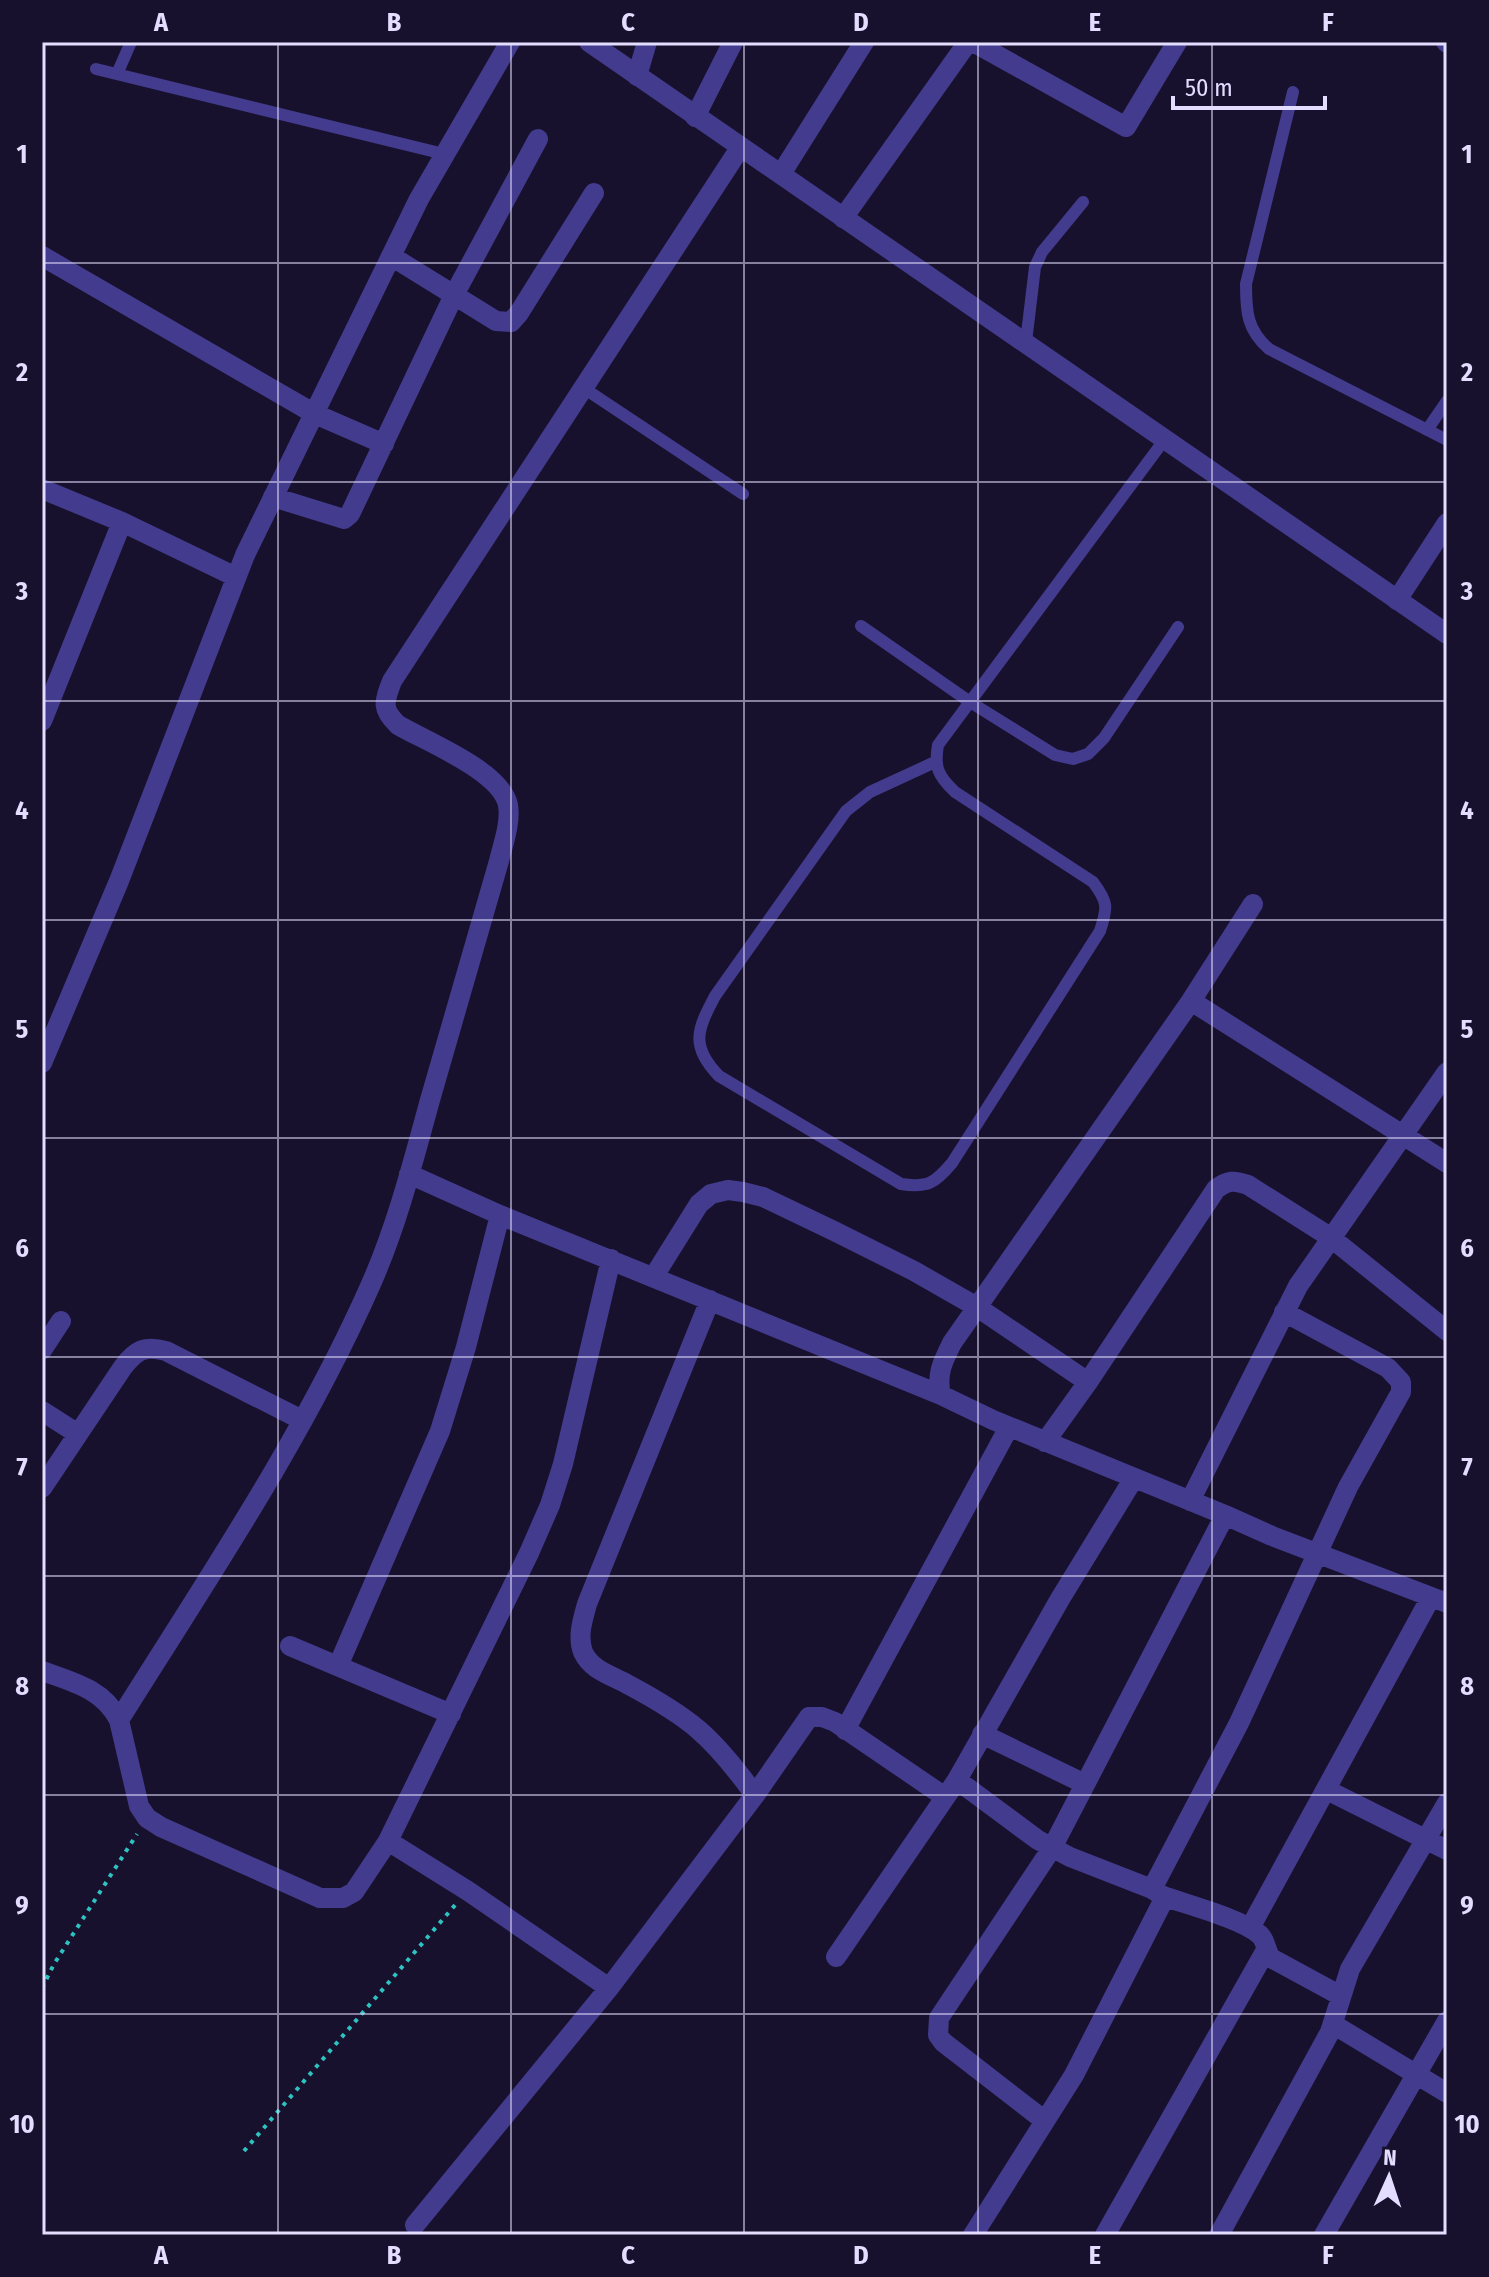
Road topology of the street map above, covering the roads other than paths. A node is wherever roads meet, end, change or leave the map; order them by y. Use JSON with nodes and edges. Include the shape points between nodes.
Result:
{"nodes":[{"id":1,"x":131,"y":42,"type":"edge"},
{"id":2,"x":510,"y":42,"type":"edge"},
{"id":3,"x":647,"y":42,"type":"edge"},
{"id":4,"x":733,"y":42,"type":"edge"},
{"id":5,"x":864,"y":42,"type":"edge"},
{"id":6,"x":970,"y":42,"type":"edge"},
{"id":7,"x":1177,"y":42,"type":"edge"},
{"id":8,"x":593,"y":44,"type":"edge"},
{"id":9,"x":96,"y":69,"type":"dead end"},
{"id":10,"x":117,"y":74,"type":"junction"},
{"id":11,"x":637,"y":76,"type":"junction"},
{"id":12,"x":1293,"y":92,"type":"dead end"},
{"id":13,"x":695,"y":117,"type":"junction"},
{"id":14,"x":538,"y":139,"type":"dead end"},
{"id":15,"x":740,"y":148,"type":"junction"},
{"id":16,"x":444,"y":154,"type":"junction"},
{"id":17,"x":781,"y":174,"type":"junction"},
{"id":18,"x":594,"y":193,"type":"dead end"},
{"id":19,"x":1083,"y":202,"type":"dead end"},
{"id":20,"x":843,"y":218,"type":"junction"},
{"id":21,"x":42,"y":256,"type":"edge"},
{"id":22,"x":391,"y":256,"type":"junction"},
{"id":23,"x":454,"y":295,"type":"junction"},
{"id":24,"x":1026,"y":342,"type":"junction"},
{"id":25,"x":582,"y":387,"type":"junction"},
{"id":26,"x":1447,"y":401,"type":"edge"},
{"id":27,"x":315,"y":414,"type":"junction"},
{"id":28,"x":1427,"y":430,"type":"junction"},
{"id":29,"x":1165,"y":439,"type":"junction"},
{"id":30,"x":1447,"y":440,"type":"edge"},
{"id":31,"x":384,"y":444,"type":"junction"},
{"id":32,"x":42,"y":489,"type":"edge"},
{"id":33,"x":743,"y":494,"type":"dead end"},
{"id":34,"x":273,"y":497,"type":"junction"},
{"id":35,"x":122,"y":522,"type":"junction"},
{"id":36,"x":1447,"y":523,"type":"edge"},
{"id":37,"x":236,"y":577,"type":"junction"},
{"id":38,"x":1397,"y":600,"type":"junction"},
{"id":39,"x":861,"y":626,"type":"dead end"},
{"id":40,"x":1178,"y":627,"type":"dead end"},
{"id":41,"x":1447,"y":634,"type":"edge"},
{"id":42,"x":970,"y":702,"type":"junction"},
{"id":43,"x":42,"y":721,"type":"edge"},
{"id":44,"x":935,"y":762,"type":"junction"},
{"id":45,"x":1253,"y":904,"type":"dead end"},
{"id":46,"x":1191,"y":1001,"type":"junction"},
{"id":47,"x":42,"y":1063,"type":"edge"},
{"id":48,"x":1447,"y":1072,"type":"edge"},
{"id":49,"x":1405,"y":1135,"type":"junction"},
{"id":50,"x":1447,"y":1163,"type":"edge"},
{"id":51,"x":409,"y":1174,"type":"junction"},
{"id":52,"x":500,"y":1215,"type":"junction"},
{"id":53,"x":1330,"y":1237,"type":"junction"},
{"id":54,"x":611,"y":1259,"type":"junction"},
{"id":55,"x":654,"y":1276,"type":"junction"},
{"id":56,"x":710,"y":1300,"type":"junction"},
{"id":57,"x":977,"y":1307,"type":"junction"},
{"id":58,"x":1284,"y":1312,"type":"junction"},
{"id":59,"x":61,"y":1321,"type":"dead end"},
{"id":60,"x":1447,"y":1331,"type":"edge"},
{"id":61,"x":42,"y":1350,"type":"edge"},
{"id":62,"x":1088,"y":1382,"type":"junction"},
{"id":63,"x":941,"y":1395,"type":"junction"},
{"id":64,"x":42,"y":1411,"type":"edge"},
{"id":65,"x":302,"y":1420,"type":"junction"},
{"id":66,"x":1009,"y":1427,"type":"junction"},
{"id":67,"x":78,"y":1434,"type":"junction"},
{"id":68,"x":1045,"y":1442,"type":"junction"},
{"id":69,"x":1134,"y":1478,"type":"junction"},
{"id":70,"x":42,"y":1488,"type":"edge"},
{"id":71,"x":1190,"y":1501,"type":"junction"},
{"id":72,"x":1225,"y":1515,"type":"junction"},
{"id":73,"x":1317,"y":1555,"type":"junction"},
{"id":74,"x":1439,"y":1600,"type":"edge"},
{"id":75,"x":290,"y":1646,"type":"dead end"},
{"id":76,"x":338,"y":1666,"type":"junction"},
{"id":77,"x":42,"y":1671,"type":"edge"},
{"id":78,"x":451,"y":1714,"type":"junction"},
{"id":79,"x":119,"y":1720,"type":"junction"},
{"id":80,"x":845,"y":1730,"type":"junction"},
{"id":81,"x":982,"y":1734,"type":"junction"},
{"id":82,"x":1085,"y":1784,"type":"junction"},
{"id":83,"x":951,"y":1789,"type":"junction"},
{"id":84,"x":1327,"y":1790,"type":"junction"},
{"id":85,"x":755,"y":1795,"type":"junction"},
{"id":86,"x":1447,"y":1803,"type":"edge"},
{"id":87,"x":1426,"y":1840,"type":"junction"},
{"id":88,"x":388,"y":1841,"type":"junction"},
{"id":89,"x":1052,"y":1848,"type":"junction"},
{"id":90,"x":1447,"y":1850,"type":"edge"},
{"id":91,"x":1157,"y":1893,"type":"junction"},
{"id":92,"x":1250,"y":1928,"type":"junction"},
{"id":93,"x":1266,"y":1950,"type":"junction"},
{"id":94,"x":836,"y":1957,"type":"dead end"},
{"id":95,"x":609,"y":1988,"type":"junction"},
{"id":96,"x":1341,"y":1996,"type":"junction"},
{"id":97,"x":1334,"y":2021,"type":"junction"},
{"id":98,"x":1447,"y":2021,"type":"edge"},
{"id":99,"x":1416,"y":2075,"type":"junction"},
{"id":100,"x":1447,"y":2093,"type":"edge"},
{"id":101,"x":1045,"y":2121,"type":"junction"},
{"id":102,"x":415,"y":2225,"type":"dead end"},
{"id":103,"x":973,"y":2235,"type":"edge"},
{"id":104,"x":1105,"y":2235,"type":"edge"},
{"id":105,"x":1219,"y":2235,"type":"edge"},
{"id":106,"x":1324,"y":2235,"type":"edge"}],
"edges":[{"from":1,"to":10,"type":"lane"},
{"from":2,"to":16,"type":"street"},
{"from":3,"to":11,"type":"street"},
{"from":4,"to":13,"type":"street"},
{"from":5,"to":17,"type":"street"},
{"from":6,"to":7,"type":"street","via":[[1126,127]]},
{"from":6,"to":20,"type":"street"},
{"from":8,"to":11,"type":"street"},
{"from":9,"to":10,"type":"lane"},
{"from":10,"to":16,"type":"lane"},
{"from":11,"to":13,"type":"street"},
{"from":12,"to":28,"type":"lane","via":[[1246,284],[1246,316],[1256,338],[1269,349]]},
{"from":13,"to":15,"type":"street"},
{"from":14,"to":23,"type":"street"},
{"from":15,"to":17,"type":"street"},
{"from":15,"to":25,"type":"street"},
{"from":16,"to":22,"type":"street"},
{"from":17,"to":20,"type":"street"},
{"from":18,"to":23,"type":"street","via":[[511,322],[496,321]]},
{"from":19,"to":24,"type":"lane","via":[[1035,267]]},
{"from":20,"to":24,"type":"street"},
{"from":21,"to":27,"type":"street"},
{"from":22,"to":23,"type":"street"},
{"from":22,"to":27,"type":"street"},
{"from":23,"to":31,"type":"street"},
{"from":24,"to":29,"type":"street"},
{"from":25,"to":33,"type":"lane"},
{"from":25,"to":51,"type":"street","via":[[392,681],[385,700],[387,715],[398,725],[486,775],[502,789],[508,807],[499,861]]},
{"from":26,"to":28,"type":"lane"},
{"from":27,"to":31,"type":"street"},
{"from":27,"to":34,"type":"street"},
{"from":28,"to":30,"type":"lane"},
{"from":29,"to":38,"type":"street"},
{"from":29,"to":42,"type":"lane"},
{"from":31,"to":34,"type":"street","via":[[344,519]]},
{"from":32,"to":35,"type":"street"},
{"from":34,"to":37,"type":"street"},
{"from":35,"to":37,"type":"street"},
{"from":35,"to":43,"type":"street"},
{"from":36,"to":38,"type":"street"},
{"from":37,"to":47,"type":"street","via":[[119,881]]},
{"from":38,"to":41,"type":"street"},
{"from":39,"to":42,"type":"lane"},
{"from":40,"to":42,"type":"lane","via":[[1088,754],[1073,759],[1055,755]]},
{"from":42,"to":44,"type":"lane","via":[[938,745]]},
{"from":44,"to":44,"type":"lane","via":[[938,776],[955,792],[1093,882],[1107,911],[1100,931],[952,1163],[938,1179],[920,1187],[901,1184],[719,1076],[704,1060],[699,1042],[702,1020],[715,996],[846,811],[870,792]]},
{"from":45,"to":46,"type":"street"},
{"from":46,"to":49,"type":"street"},
{"from":46,"to":57,"type":"street"},
{"from":48,"to":49,"type":"street"},
{"from":49,"to":50,"type":"street"},
{"from":49,"to":53,"type":"street"},
{"from":51,"to":52,"type":"street"},
{"from":51,"to":65,"type":"street","via":[[372,1282]]},
{"from":52,"to":54,"type":"street"},
{"from":52,"to":76,"type":"street","via":[[440,1431]]},
{"from":53,"to":58,"type":"street"},
{"from":53,"to":60,"type":"street"},
{"from":53,"to":62,"type":"street","via":[[1248,1185],[1226,1182],[1216,1189]]},
{"from":54,"to":55,"type":"street"},
{"from":54,"to":78,"type":"street","via":[[550,1505]]},
{"from":55,"to":56,"type":"street"},
{"from":55,"to":57,"type":"street","via":[[699,1204],[728,1190],[763,1197]]},
{"from":56,"to":63,"type":"street"},
{"from":56,"to":85,"type":"street","via":[[580,1631],[583,1652],[595,1668],[693,1723],[725,1754]]},
{"from":57,"to":62,"type":"street"},
{"from":57,"to":63,"type":"street","via":[[942,1363],[937,1380]]},
{"from":58,"to":71,"type":"street"},
{"from":58,"to":73,"type":"street","via":[[1388,1368],[1401,1382],[1401,1392]]},
{"from":59,"to":61,"type":"street"},
{"from":62,"to":68,"type":"street"},
{"from":63,"to":66,"type":"street"},
{"from":64,"to":67,"type":"street"},
{"from":65,"to":67,"type":"street","via":[[149,1347],[134,1352]]},
{"from":65,"to":79,"type":"street"},
{"from":66,"to":68,"type":"street"},
{"from":66,"to":80,"type":"street"},
{"from":67,"to":70,"type":"street"},
{"from":68,"to":69,"type":"street"},
{"from":69,"to":71,"type":"street"},
{"from":69,"to":81,"type":"street"},
{"from":71,"to":72,"type":"street"},
{"from":72,"to":73,"type":"street"},
{"from":72,"to":82,"type":"street"},
{"from":73,"to":74,"type":"street"},
{"from":73,"to":91,"type":"street"},
{"from":74,"to":84,"type":"street"},
{"from":75,"to":76,"type":"street"},
{"from":76,"to":78,"type":"street"},
{"from":77,"to":79,"type":"street","via":[[89,1688],[113,1707]]},
{"from":78,"to":88,"type":"street"},
{"from":79,"to":88,"type":"street","via":[[139,1806],[161,1827],[332,1899],[354,1892]]},
{"from":80,"to":83,"type":"street"},
{"from":80,"to":85,"type":"street","via":[[822,1717],[809,1717]]},
{"from":81,"to":82,"type":"street"},
{"from":81,"to":83,"type":"street"},
{"from":82,"to":89,"type":"street"},
{"from":83,"to":89,"type":"street"},
{"from":83,"to":94,"type":"street"},
{"from":84,"to":87,"type":"street"},
{"from":84,"to":92,"type":"street"},
{"from":85,"to":95,"type":"street"},
{"from":86,"to":87,"type":"street"},
{"from":87,"to":90,"type":"street"},
{"from":87,"to":96,"type":"street","via":[[1350,1969]]},
{"from":88,"to":95,"type":"street"},
{"from":89,"to":91,"type":"street"},
{"from":89,"to":101,"type":"street","via":[[936,2026],[943,2042]]},
{"from":91,"to":92,"type":"street"},
{"from":91,"to":101,"type":"street","via":[[1074,2075]]},
{"from":92,"to":93,"type":"street","via":[[1264,1938]]},
{"from":93,"to":96,"type":"street","via":[[1271,1958]]},
{"from":93,"to":104,"type":"street"},
{"from":95,"to":102,"type":"street"},
{"from":96,"to":97,"type":"street"},
{"from":97,"to":99,"type":"street"},
{"from":97,"to":105,"type":"street"},
{"from":98,"to":99,"type":"street"},
{"from":99,"to":100,"type":"street"},
{"from":99,"to":106,"type":"street"},
{"from":101,"to":103,"type":"street"}]}
